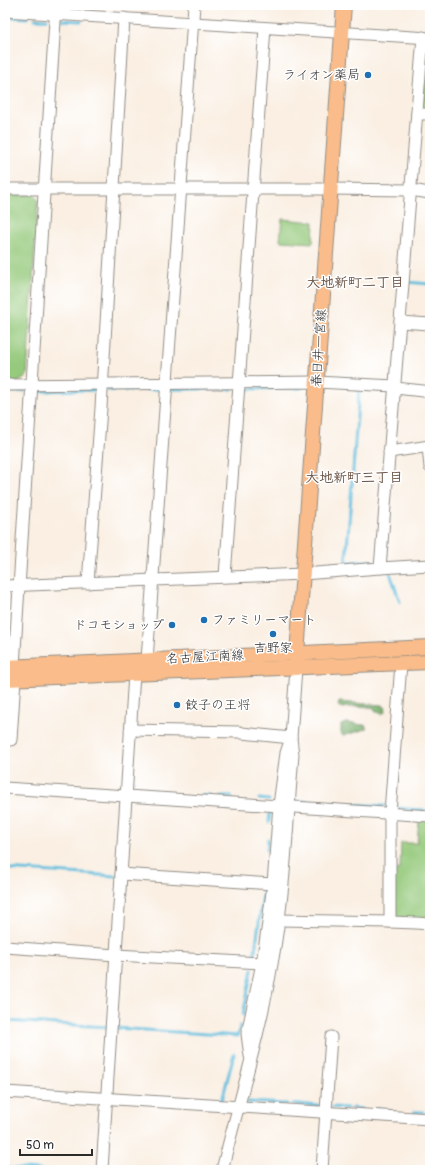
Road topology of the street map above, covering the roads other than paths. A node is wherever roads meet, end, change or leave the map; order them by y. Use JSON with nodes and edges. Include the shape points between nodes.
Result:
{"nodes":[{"id":1,"x":194,"y":5,"type":"edge"},
{"id":2,"x":344,"y":5,"type":"edge"},
{"id":3,"x":56,"y":9,"type":"edge"},
{"id":4,"x":5,"y":10,"type":"edge"},
{"id":5,"x":124,"y":18,"type":"junction"},
{"id":6,"x":193,"y":22,"type":"junction"},
{"id":7,"x":264,"y":28,"type":"junction"},
{"id":8,"x":342,"y":31,"type":"junction"},
{"id":9,"x":426,"y":38,"type":"edge"},
{"id":10,"x":417,"y":114,"type":"junction"},
{"id":11,"x":430,"y":114,"type":"edge"},
{"id":12,"x":5,"y":189,"type":"edge"},
{"id":13,"x":44,"y":189,"type":"junction"},
{"id":14,"x":114,"y":189,"type":"junction"},
{"id":15,"x":181,"y":189,"type":"junction"},
{"id":16,"x":253,"y":189,"type":"junction"},
{"id":17,"x":330,"y":189,"type":"junction"},
{"id":18,"x":410,"y":190,"type":"junction"},
{"id":19,"x":430,"y":193,"type":"edge"},
{"id":20,"x":400,"y":322,"type":"junction"},
{"id":21,"x":430,"y":324,"type":"edge"},
{"id":22,"x":316,"y":382,"type":"junction"},
{"id":23,"x":168,"y":383,"type":"junction"},
{"id":24,"x":239,"y":383,"type":"junction"},
{"id":25,"x":102,"y":384,"type":"junction"},
{"id":26,"x":32,"y":385,"type":"junction"},
{"id":27,"x":5,"y":386,"type":"edge"},
{"id":28,"x":395,"y":387,"type":"junction"},
{"id":29,"x":430,"y":392,"type":"edge"},
{"id":30,"x":429,"y":446,"type":"edge"},
{"id":31,"x":390,"y":452,"type":"junction"},
{"id":32,"x":430,"y":468,"type":"edge"},
{"id":33,"x":430,"y":565,"type":"edge"},
{"id":34,"x":380,"y":568,"type":"junction"},
{"id":35,"x":303,"y":574,"type":"junction"},
{"id":36,"x":225,"y":576,"type":"junction"},
{"id":37,"x":153,"y":580,"type":"junction"},
{"id":38,"x":88,"y":583,"type":"junction"},
{"id":39,"x":5,"y":586,"type":"edge"},
{"id":40,"x":19,"y":586,"type":"junction"},
{"id":41,"x":430,"y":647,"type":"edge"},
{"id":42,"x":296,"y":653,"type":"junction"},
{"id":43,"x":147,"y":660,"type":"junction"},
{"id":44,"x":430,"y":662,"type":"edge"},
{"id":45,"x":401,"y":663,"type":"junction"},
{"id":46,"x":296,"y":668,"type":"junction"},
{"id":47,"x":10,"y":673,"type":"edge"},
{"id":48,"x":134,"y":674,"type":"junction"},
{"id":49,"x":130,"y":730,"type":"junction"},
{"id":50,"x":290,"y":738,"type":"junction"},
{"id":51,"x":5,"y":740,"type":"edge"},
{"id":52,"x":5,"y":788,"type":"edge"},
{"id":53,"x":126,"y":796,"type":"junction"},
{"id":54,"x":284,"y":806,"type":"junction"},
{"id":55,"x":390,"y":813,"type":"junction"},
{"id":56,"x":430,"y":816,"type":"edge"},
{"id":57,"x":121,"y":874,"type":"junction"},
{"id":58,"x":273,"y":884,"type":"junction"},
{"id":59,"x":279,"y":920,"type":"junction"},
{"id":60,"x":390,"y":922,"type":"junction"},
{"id":61,"x":430,"y":924,"type":"edge"},
{"id":62,"x":5,"y":947,"type":"edge"},
{"id":63,"x":116,"y":955,"type":"junction"},
{"id":64,"x":262,"y":963,"type":"junction"},
{"id":65,"x":331,"y":1038,"type":"dead end"},
{"id":66,"x":251,"y":1060,"type":"junction"},
{"id":67,"x":5,"y":1092,"type":"edge"},
{"id":68,"x":107,"y":1098,"type":"junction"},
{"id":69,"x":237,"y":1106,"type":"junction"},
{"id":70,"x":326,"y":1112,"type":"junction"},
{"id":71,"x":430,"y":1119,"type":"edge"},
{"id":72,"x":102,"y":1170,"type":"edge"},
{"id":73,"x":222,"y":1170,"type":"edge"},
{"id":74,"x":322,"y":1170,"type":"edge"}],
"edges":[{"from":1,"to":6,"type":"street"},
{"from":2,"to":8,"type":"main road","name":"春日井一宮線"},
{"from":3,"to":4,"type":"street"},
{"from":3,"to":5,"type":"street"},
{"from":3,"to":13,"type":"street"},
{"from":5,"to":6,"type":"street"},
{"from":5,"to":14,"type":"street"},
{"from":6,"to":7,"type":"street"},
{"from":6,"to":15,"type":"street"},
{"from":7,"to":8,"type":"street"},
{"from":7,"to":16,"type":"street"},
{"from":8,"to":9,"type":"street"},
{"from":8,"to":17,"type":"main road","name":"春日井一宮線"},
{"from":9,"to":10,"type":"street"},
{"from":10,"to":11,"type":"street"},
{"from":10,"to":18,"type":"street"},
{"from":12,"to":13,"type":"street"},
{"from":13,"to":14,"type":"street"},
{"from":13,"to":26,"type":"street"},
{"from":14,"to":15,"type":"street"},
{"from":14,"to":25,"type":"street"},
{"from":15,"to":16,"type":"street"},
{"from":15,"to":23,"type":"street"},
{"from":16,"to":17,"type":"street"},
{"from":16,"to":24,"type":"street"},
{"from":17,"to":18,"type":"street"},
{"from":17,"to":22,"type":"main road","name":"春日井一宮線"},
{"from":18,"to":19,"type":"street"},
{"from":18,"to":20,"type":"street"},
{"from":20,"to":21,"type":"street"},
{"from":20,"to":28,"type":"street"},
{"from":22,"to":24,"type":"street"},
{"from":22,"to":28,"type":"street"},
{"from":22,"to":35,"type":"main road","name":"春日井一宮線"},
{"from":23,"to":24,"type":"street"},
{"from":23,"to":25,"type":"street"},
{"from":23,"to":37,"type":"street"},
{"from":24,"to":36,"type":"street"},
{"from":25,"to":26,"type":"street"},
{"from":25,"to":38,"type":"street"},
{"from":26,"to":27,"type":"street"},
{"from":26,"to":40,"type":"street"},
{"from":28,"to":29,"type":"street"},
{"from":28,"to":31,"type":"street"},
{"from":30,"to":31,"type":"street"},
{"from":30,"to":32,"type":"street"},
{"from":31,"to":34,"type":"street"},
{"from":33,"to":34,"type":"street"},
{"from":34,"to":35,"type":"street"},
{"from":35,"to":36,"type":"street"},
{"from":35,"to":42,"type":"main road","name":"春日井一宮線"},
{"from":36,"to":37,"type":"street"},
{"from":37,"to":38,"type":"street"},
{"from":37,"to":43,"type":"street"},
{"from":38,"to":40,"type":"street"},
{"from":39,"to":40,"type":"street"},
{"from":40,"to":47,"type":"street"},
{"from":41,"to":42,"type":"main road","name":"名古屋江南線"},
{"from":42,"to":43,"type":"main road","name":"名古屋江南線"},
{"from":42,"to":46,"type":"main road","name":"春日井一宮線"},
{"from":43,"to":47,"type":"main road","name":"名古屋江南線"},
{"from":44,"to":45,"type":"main road","name":"名古屋江南線"},
{"from":45,"to":46,"type":"main road","name":"名古屋江南線"},
{"from":45,"to":55,"type":"street"},
{"from":46,"to":48,"type":"main road","name":"名古屋江南線"},
{"from":46,"to":50,"type":"street"},
{"from":47,"to":48,"type":"main road","name":"名古屋江南線"},
{"from":47,"to":51,"type":"street","via":[[12,740]]},
{"from":48,"to":49,"type":"street"},
{"from":49,"to":50,"type":"street","via":[[240,732]]},
{"from":49,"to":53,"type":"street"},
{"from":50,"to":54,"type":"street","via":[[286,753]]},
{"from":52,"to":53,"type":"street"},
{"from":53,"to":54,"type":"street"},
{"from":53,"to":57,"type":"street"},
{"from":54,"to":55,"type":"street"},
{"from":54,"to":58,"type":"street"},
{"from":54,"to":59,"type":"street"},
{"from":55,"to":56,"type":"street"},
{"from":55,"to":60,"type":"street"},
{"from":57,"to":58,"type":"street"},
{"from":57,"to":63,"type":"street"},
{"from":58,"to":64,"type":"street"},
{"from":59,"to":60,"type":"street"},
{"from":59,"to":66,"type":"street"},
{"from":60,"to":61,"type":"street"},
{"from":62,"to":63,"type":"street"},
{"from":63,"to":64,"type":"street"},
{"from":63,"to":68,"type":"street"},
{"from":64,"to":66,"type":"street","via":[[247,1034]]},
{"from":65,"to":70,"type":"street"},
{"from":66,"to":69,"type":"street"},
{"from":67,"to":68,"type":"street"},
{"from":68,"to":69,"type":"street"},
{"from":68,"to":72,"type":"street"},
{"from":69,"to":70,"type":"street"},
{"from":69,"to":73,"type":"street"},
{"from":70,"to":71,"type":"street"},
{"from":70,"to":74,"type":"street"}]}
